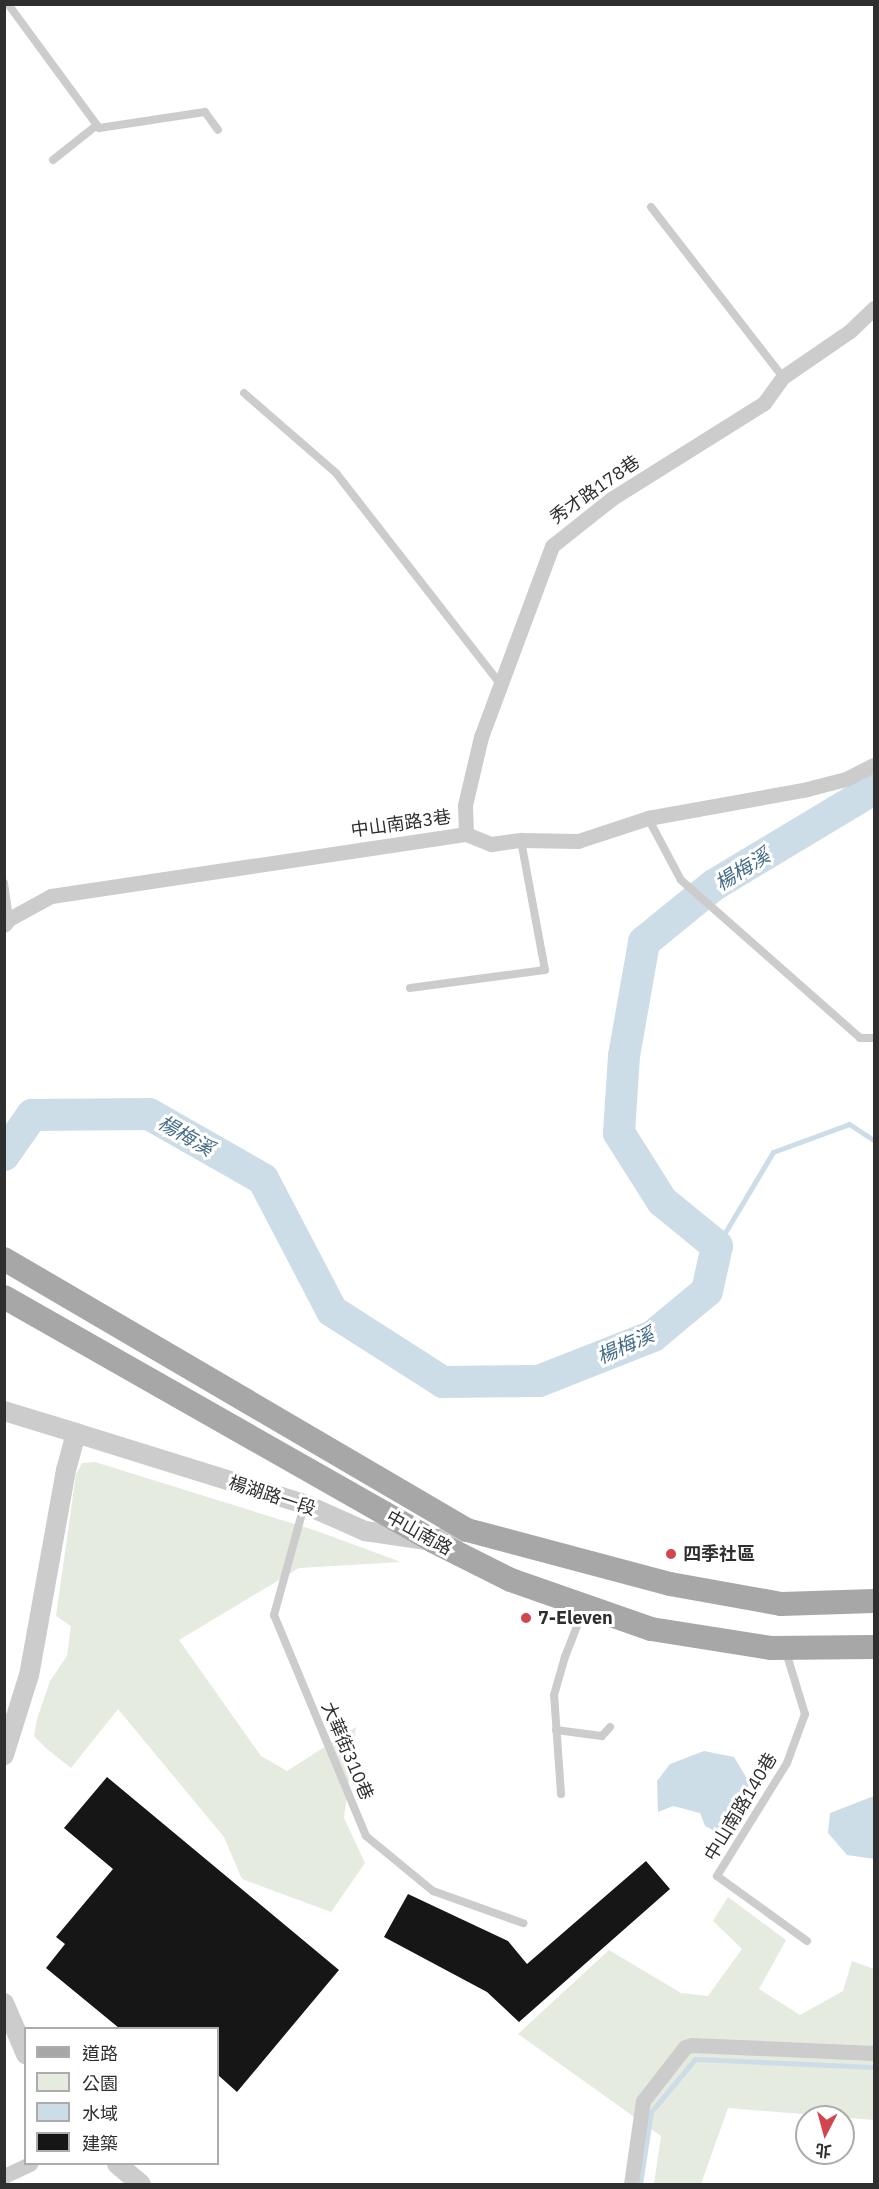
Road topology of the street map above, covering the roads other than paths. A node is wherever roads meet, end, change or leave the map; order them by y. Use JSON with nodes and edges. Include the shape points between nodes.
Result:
{"nodes":[{"id":1,"x":8,"y":4,"type":"edge"},
{"id":2,"x":97,"y":125,"type":"junction"},
{"id":3,"x":218,"y":130,"type":"dead end"},
{"id":4,"x":53,"y":160,"type":"dead end"},
{"id":5,"x":651,"y":207,"type":"dead end"},
{"id":6,"x":874,"y":308,"type":"edge"},
{"id":7,"x":783,"y":377,"type":"junction"},
{"id":8,"x":244,"y":393,"type":"dead end"},
{"id":9,"x":502,"y":686,"type":"junction"},
{"id":10,"x":874,"y":765,"type":"edge"},
{"id":11,"x":648,"y":818,"type":"junction"},
{"id":12,"x":466,"y":834,"type":"junction"},
{"id":13,"x":521,"y":840,"type":"junction"},
{"id":14,"x":4,"y":883,"type":"edge"},
{"id":15,"x":7,"y":922,"type":"edge"},
{"id":16,"x":410,"y":988,"type":"dead end"},
{"id":17,"x":874,"y":1038,"type":"edge"},
{"id":18,"x":4,"y":1259,"type":"edge"},
{"id":19,"x":4,"y":1297,"type":"edge"},
{"id":20,"x":4,"y":1411,"type":"edge"},
{"id":21,"x":76,"y":1433,"type":"junction"},
{"id":22,"x":304,"y":1504,"type":"junction"},
{"id":23,"x":467,"y":1530,"type":"junction"},
{"id":24,"x":433,"y":1541,"type":"junction"},
{"id":25,"x":874,"y":1601,"type":"edge"},
{"id":26,"x":585,"y":1606,"type":"junction"},
{"id":27,"x":874,"y":1647,"type":"edge"},
{"id":28,"x":784,"y":1648,"type":"junction"},
{"id":29,"x":610,"y":1727,"type":"dead end"},
{"id":30,"x":556,"y":1730,"type":"junction"},
{"id":31,"x":4,"y":1755,"type":"edge"},
{"id":32,"x":561,"y":1794,"type":"dead end"},
{"id":33,"x":523,"y":1923,"type":"dead end"},
{"id":34,"x":807,"y":1941,"type":"dead end"},
{"id":35,"x":4,"y":2003,"type":"edge"},
{"id":36,"x":24,"y":2049,"type":"edge"},
{"id":37,"x":874,"y":2053,"type":"edge"},
{"id":38,"x":26,"y":2165,"type":"edge"},
{"id":39,"x":119,"y":2165,"type":"edge"},
{"id":40,"x":4,"y":2176,"type":"edge"},
{"id":41,"x":141,"y":2184,"type":"edge"},
{"id":42,"x":631,"y":2184,"type":"edge"}],
"edges":[{"from":1,"to":2,"type":"lane"},
{"from":2,"to":3,"type":"lane","via":[[99,128],[205,112]]},
{"from":2,"to":4,"type":"lane"},
{"from":5,"to":7,"type":"lane"},
{"from":6,"to":7,"type":"street","name":"秀才路178巷","via":[[850,331]]},
{"from":7,"to":9,"type":"street","name":"秀才路178巷","via":[[764,404],[611,499],[552,546]]},
{"from":8,"to":9,"type":"lane","via":[[336,473]]},
{"from":9,"to":12,"type":"street","name":"秀才路178巷","via":[[481,737],[465,805]]},
{"from":10,"to":11,"type":"street","name":"中山南路3巷","via":[[846,779],[807,789]]},
{"from":11,"to":13,"type":"street","name":"中山南路3巷","via":[[578,841]]},
{"from":11,"to":17,"type":"lane","via":[[681,880],[860,1038]]},
{"from":12,"to":13,"type":"street","name":"中山南路3巷","via":[[491,844]]},
{"from":12,"to":15,"type":"street","name":"中山南路3巷","via":[[51,896]]},
{"from":13,"to":16,"type":"lane","via":[[545,970]]},
{"from":14,"to":15,"type":"lane"},
{"from":18,"to":23,"type":"main road","name":"中山南路"},
{"from":19,"to":24,"type":"main road","name":"中山南路"},
{"from":20,"to":21,"type":"street","name":"楊湖路一段"},
{"from":21,"to":22,"type":"street","name":"楊湖路一段"},
{"from":21,"to":31,"type":"street","via":[[29,1675]]},
{"from":22,"to":24,"type":"street","name":"楊湖路一段","via":[[365,1531]]},
{"from":22,"to":33,"type":"lane","name":"大華街310巷","via":[[274,1615],[366,1836],[433,1891]]},
{"from":23,"to":24,"type":"street","name":"楊湖路一段"},
{"from":23,"to":25,"type":"main road","name":"中山南路","via":[[670,1584],[781,1604]]},
{"from":24,"to":26,"type":"main road","name":"中山南路","via":[[511,1580]]},
{"from":26,"to":28,"type":"main road","name":"中山南路","via":[[651,1629]]},
{"from":26,"to":30,"type":"lane","via":[[554,1695]]},
{"from":27,"to":28,"type":"main road","name":"中山南路"},
{"from":28,"to":34,"type":"lane","name":"中山南路140巷","via":[[805,1714],[787,1763],[717,1876]]},
{"from":29,"to":30,"type":"lane","via":[[602,1736]]},
{"from":30,"to":32,"type":"lane"},
{"from":35,"to":36,"type":"street"},
{"from":37,"to":42,"type":"street","via":[[685,2047],[643,2101]]},
{"from":38,"to":40,"type":"street"},
{"from":39,"to":41,"type":"street"}]}
